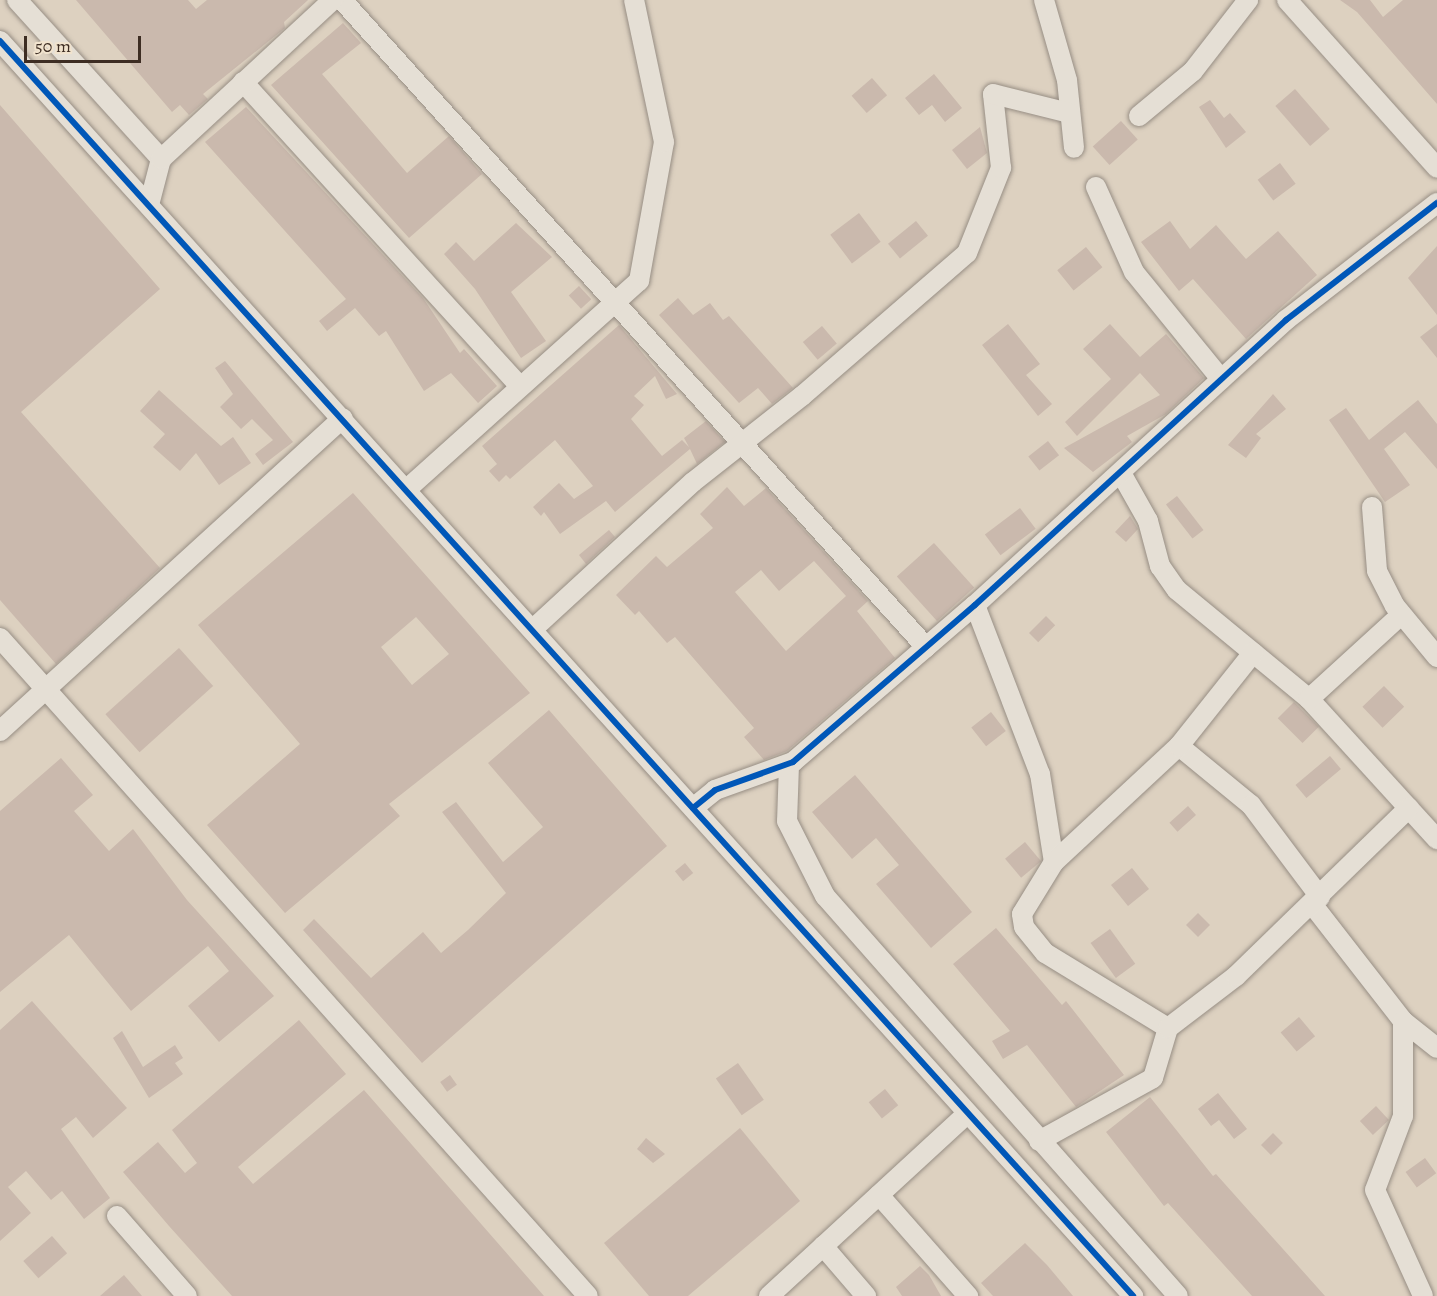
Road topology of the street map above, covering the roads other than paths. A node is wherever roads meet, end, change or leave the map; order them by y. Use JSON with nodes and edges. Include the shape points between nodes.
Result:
{"nodes":[{"id":1,"x":333,"y":0,"type":"edge"},
{"id":2,"x":342,"y":0,"type":"edge"},
{"id":3,"x":634,"y":0,"type":"edge"},
{"id":4,"x":1044,"y":0,"type":"edge"},
{"id":5,"x":1248,"y":0,"type":"edge"},
{"id":6,"x":1287,"y":0,"type":"edge"},
{"id":7,"x":28,"y":4,"type":"edge"},
{"id":8,"x":0,"y":41,"type":"edge"},
{"id":9,"x":243,"y":82,"type":"junction"},
{"id":10,"x":1069,"y":113,"type":"junction"},
{"id":11,"x":1139,"y":116,"type":"dead end"},
{"id":12,"x":1074,"y":148,"type":"dead end"},
{"id":13,"x":160,"y":159,"type":"junction"},
{"id":14,"x":1437,"y":168,"type":"edge"},
{"id":15,"x":1096,"y":187,"type":"dead end"},
{"id":16,"x":1437,"y":203,"type":"edge"},
{"id":17,"x":149,"y":205,"type":"junction"},
{"id":18,"x":614,"y":301,"type":"junction"},
{"id":19,"x":1221,"y":379,"type":"junction"},
{"id":20,"x":520,"y":386,"type":"junction"},
{"id":21,"x":343,"y":418,"type":"junction"},
{"id":22,"x":742,"y":443,"type":"junction"},
{"id":23,"x":1121,"y":473,"type":"junction"},
{"id":24,"x":407,"y":489,"type":"junction"},
{"id":25,"x":1372,"y":507,"type":"dead end"},
{"id":26,"x":975,"y":605,"type":"junction"},
{"id":27,"x":1401,"y":615,"type":"junction"},
{"id":28,"x":532,"y":629,"type":"junction"},
{"id":29,"x":0,"y":638,"type":"edge"},
{"id":30,"x":926,"y":648,"type":"junction"},
{"id":31,"x":1254,"y":653,"type":"junction"},
{"id":32,"x":1437,"y":657,"type":"edge"},
{"id":33,"x":46,"y":689,"type":"junction"},
{"id":34,"x":1309,"y":699,"type":"junction"},
{"id":35,"x":0,"y":731,"type":"edge"},
{"id":36,"x":1179,"y":746,"type":"junction"},
{"id":37,"x":789,"y":765,"type":"junction"},
{"id":38,"x":693,"y":808,"type":"junction"},
{"id":39,"x":1408,"y":808,"type":"junction"},
{"id":40,"x":1437,"y":839,"type":"edge"},
{"id":41,"x":1054,"y":862,"type":"junction"},
{"id":42,"x":1316,"y":901,"type":"junction"},
{"id":43,"x":1403,"y":1021,"type":"junction"},
{"id":44,"x":1168,"y":1028,"type":"junction"},
{"id":45,"x":1437,"y":1048,"type":"edge"},
{"id":46,"x":965,"y":1116,"type":"junction"},
{"id":47,"x":1039,"y":1141,"type":"junction"},
{"id":48,"x":879,"y":1195,"type":"junction"},
{"id":49,"x":117,"y":1216,"type":"dead end"},
{"id":50,"x":822,"y":1246,"type":"junction"},
{"id":51,"x":187,"y":1296,"type":"edge"},
{"id":52,"x":588,"y":1296,"type":"edge"},
{"id":53,"x":769,"y":1296,"type":"edge"},
{"id":54,"x":866,"y":1296,"type":"edge"},
{"id":55,"x":968,"y":1296,"type":"edge"},
{"id":56,"x":1133,"y":1296,"type":"edge"},
{"id":57,"x":1178,"y":1296,"type":"edge"},
{"id":58,"x":1423,"y":1296,"type":"edge"}],
"edges":[{"from":1,"to":9,"type":"street"},
{"from":2,"to":18,"type":"street"},
{"from":3,"to":18,"type":"street","via":[[664,142],[639,281]]},
{"from":4,"to":10,"type":"street","via":[[1067,80]]},
{"from":5,"to":11,"type":"street","via":[[1193,71]]},
{"from":6,"to":14,"type":"street"},
{"from":7,"to":13,"type":"street"},
{"from":8,"to":17,"type":"street"},
{"from":9,"to":13,"type":"street"},
{"from":9,"to":20,"type":"street"},
{"from":10,"to":12,"type":"street"},
{"from":10,"to":22,"type":"street","via":[[993,94],[1001,168],[967,253]]},
{"from":13,"to":17,"type":"street"},
{"from":15,"to":19,"type":"street","via":[[1134,273]]},
{"from":16,"to":19,"type":"street","via":[[1286,320]]},
{"from":17,"to":21,"type":"street"},
{"from":18,"to":20,"type":"street"},
{"from":18,"to":22,"type":"street"},
{"from":19,"to":23,"type":"street"},
{"from":20,"to":24,"type":"street"},
{"from":21,"to":24,"type":"street"},
{"from":21,"to":33,"type":"street"},
{"from":22,"to":28,"type":"street"},
{"from":22,"to":30,"type":"street"},
{"from":23,"to":26,"type":"street"},
{"from":23,"to":31,"type":"street","via":[[1148,521],[1160,566],[1201,613]]},
{"from":24,"to":28,"type":"street"},
{"from":25,"to":27,"type":"street","via":[[1373,557]]},
{"from":26,"to":30,"type":"street"},
{"from":26,"to":41,"type":"street","via":[[1040,774]]},
{"from":27,"to":32,"type":"street"},
{"from":27,"to":34,"type":"street"},
{"from":28,"to":38,"type":"street"},
{"from":29,"to":33,"type":"street"},
{"from":30,"to":37,"type":"street"},
{"from":31,"to":34,"type":"street"},
{"from":31,"to":36,"type":"street"},
{"from":33,"to":35,"type":"street"},
{"from":33,"to":52,"type":"street"},
{"from":34,"to":39,"type":"street"},
{"from":36,"to":41,"type":"street"},
{"from":36,"to":42,"type":"street","via":[[1251,805]]},
{"from":37,"to":38,"type":"street","via":[[715,790]]},
{"from":37,"to":47,"type":"street","via":[[788,821],[825,896]]},
{"from":38,"to":46,"type":"street"},
{"from":39,"to":40,"type":"street"},
{"from":39,"to":42,"type":"street"},
{"from":41,"to":44,"type":"street","via":[[1022,914],[1032,941]]},
{"from":42,"to":43,"type":"street"},
{"from":42,"to":44,"type":"street","via":[[1236,976]]},
{"from":43,"to":45,"type":"street"},
{"from":43,"to":58,"type":"street","via":[[1403,1116],[1375,1190]]},
{"from":44,"to":47,"type":"street","via":[[1153,1078]]},
{"from":46,"to":48,"type":"street"},
{"from":46,"to":56,"type":"street"},
{"from":47,"to":57,"type":"street"},
{"from":48,"to":50,"type":"street"},
{"from":48,"to":55,"type":"street"},
{"from":49,"to":51,"type":"street"},
{"from":50,"to":53,"type":"street"},
{"from":50,"to":54,"type":"street"}]}
